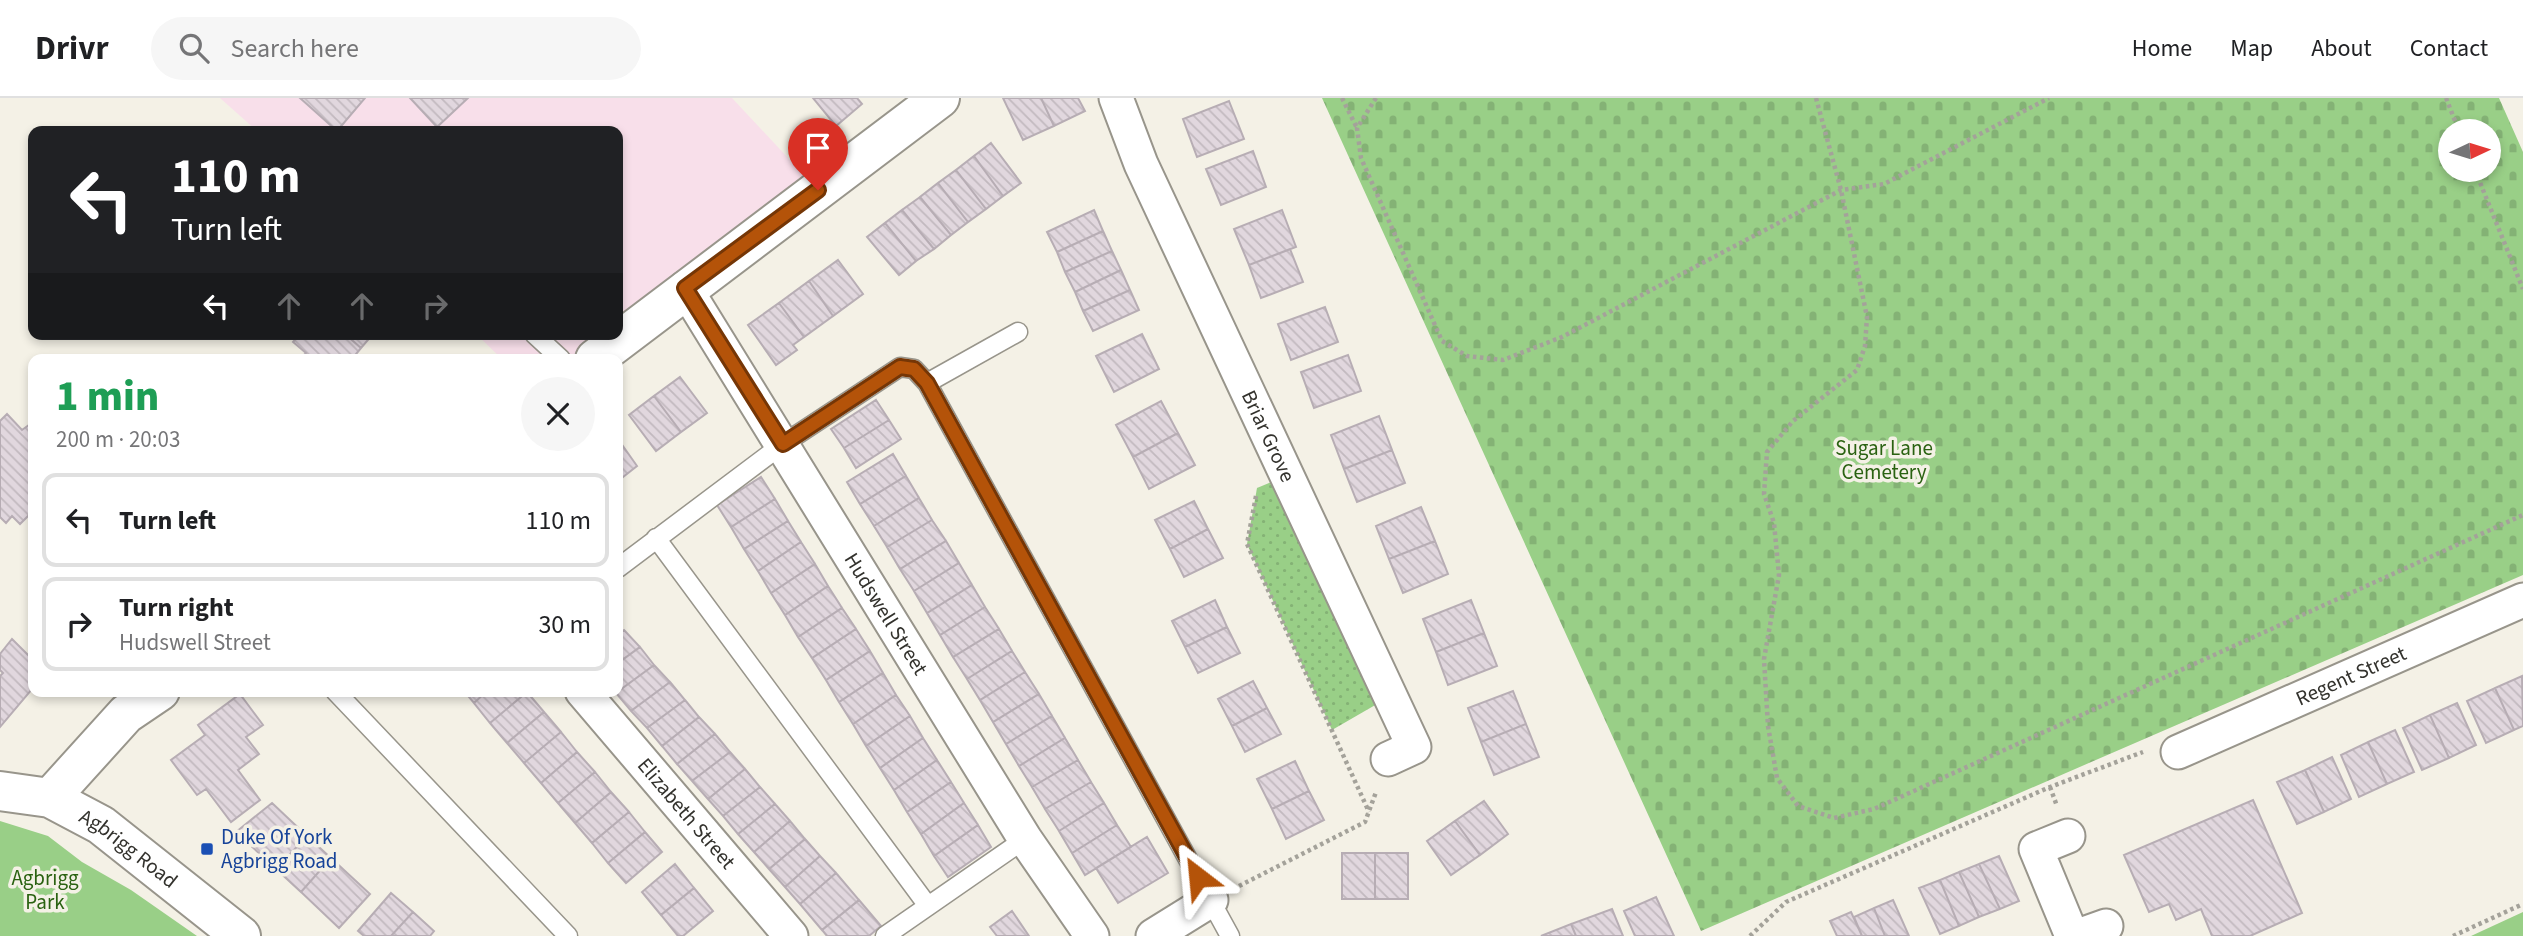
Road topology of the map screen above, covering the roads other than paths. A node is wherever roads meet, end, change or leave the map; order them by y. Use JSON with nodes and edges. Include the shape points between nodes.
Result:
{"nodes":[{"id":1,"x":1116,"y":98,"type":"edge"},
{"id":2,"x":926,"y":102,"type":"edge"},
{"id":3,"x":685,"y":288,"type":"junction"},
{"id":4,"x":1018,"y":332,"type":"dead end"},
{"id":5,"x":623,"y":337,"type":"edge"},
{"id":6,"x":540,"y":340,"type":"edge"},
{"id":7,"x":619,"y":340,"type":"edge"},
{"id":8,"x":556,"y":354,"type":"edge"},
{"id":9,"x":601,"y":354,"type":"edge"},
{"id":10,"x":927,"y":383,"type":"junction"},
{"id":11,"x":783,"y":444,"type":"junction"},
{"id":12,"x":656,"y":538,"type":"junction"},
{"id":13,"x":623,"y":564,"type":"edge"},
{"id":14,"x":2523,"y":600,"type":"edge"},
{"id":15,"x":151,"y":697,"type":"edge"},
{"id":16,"x":341,"y":697,"type":"edge"},
{"id":17,"x":587,"y":697,"type":"edge"},
{"id":18,"x":2178,"y":752,"type":"road end"},
{"id":19,"x":1388,"y":759,"type":"road end"},
{"id":20,"x":0,"y":791,"type":"edge"},
{"id":21,"x":50,"y":799,"type":"junction"},
{"id":22,"x":2068,"y":836,"type":"dead end"},
{"id":23,"x":1025,"y":839,"type":"junction"},
{"id":24,"x":1211,"y":900,"type":"junction"},
{"id":25,"x":928,"y":906,"type":"junction"},
{"id":26,"x":241,"y":936,"type":"edge"},
{"id":27,"x":568,"y":936,"type":"edge"},
{"id":28,"x":791,"y":936,"type":"edge"},
{"id":29,"x":885,"y":936,"type":"edge"},
{"id":30,"x":1092,"y":936,"type":"edge"},
{"id":31,"x":1153,"y":936,"type":"edge"},
{"id":32,"x":1230,"y":936,"type":"edge"},
{"id":33,"x":2072,"y":936,"type":"edge"}],
"edges":[{"from":1,"to":19,"type":"street","name":"Briar Grove","via":[[1141,164],[1414,747]]},
{"from":2,"to":3,"type":"street"},
{"from":3,"to":5,"type":"street"},
{"from":3,"to":11,"type":"street","name":"Hudswell Street"},
{"from":4,"to":10,"type":"lane"},
{"from":6,"to":8,"type":"lane"},
{"from":7,"to":9,"type":"street"},
{"from":10,"to":11,"type":"lane","via":[[914,369],[900,367]]},
{"from":10,"to":24,"type":"lane"},
{"from":11,"to":12,"type":"lane"},
{"from":11,"to":23,"type":"street","name":"Hudswell Street"},
{"from":12,"to":13,"type":"lane"},
{"from":12,"to":25,"type":"lane"},
{"from":14,"to":18,"type":"street","name":"Regent Street"},
{"from":15,"to":21,"type":"street","via":[[126,714]]},
{"from":16,"to":27,"type":"lane"},
{"from":17,"to":28,"type":"street","name":"Elizabeth Street"},
{"from":20,"to":21,"type":"street","name":"Agbrigg Road"},
{"from":21,"to":26,"type":"street","name":"Agbrigg Road","via":[[101,825]]},
{"from":22,"to":33,"type":"street","via":[[2036,849]]},
{"from":23,"to":25,"type":"lane"},
{"from":23,"to":30,"type":"street","name":"Hudswell Street"},
{"from":24,"to":31,"type":"street"},
{"from":24,"to":32,"type":"lane"},
{"from":25,"to":29,"type":"lane"}]}
